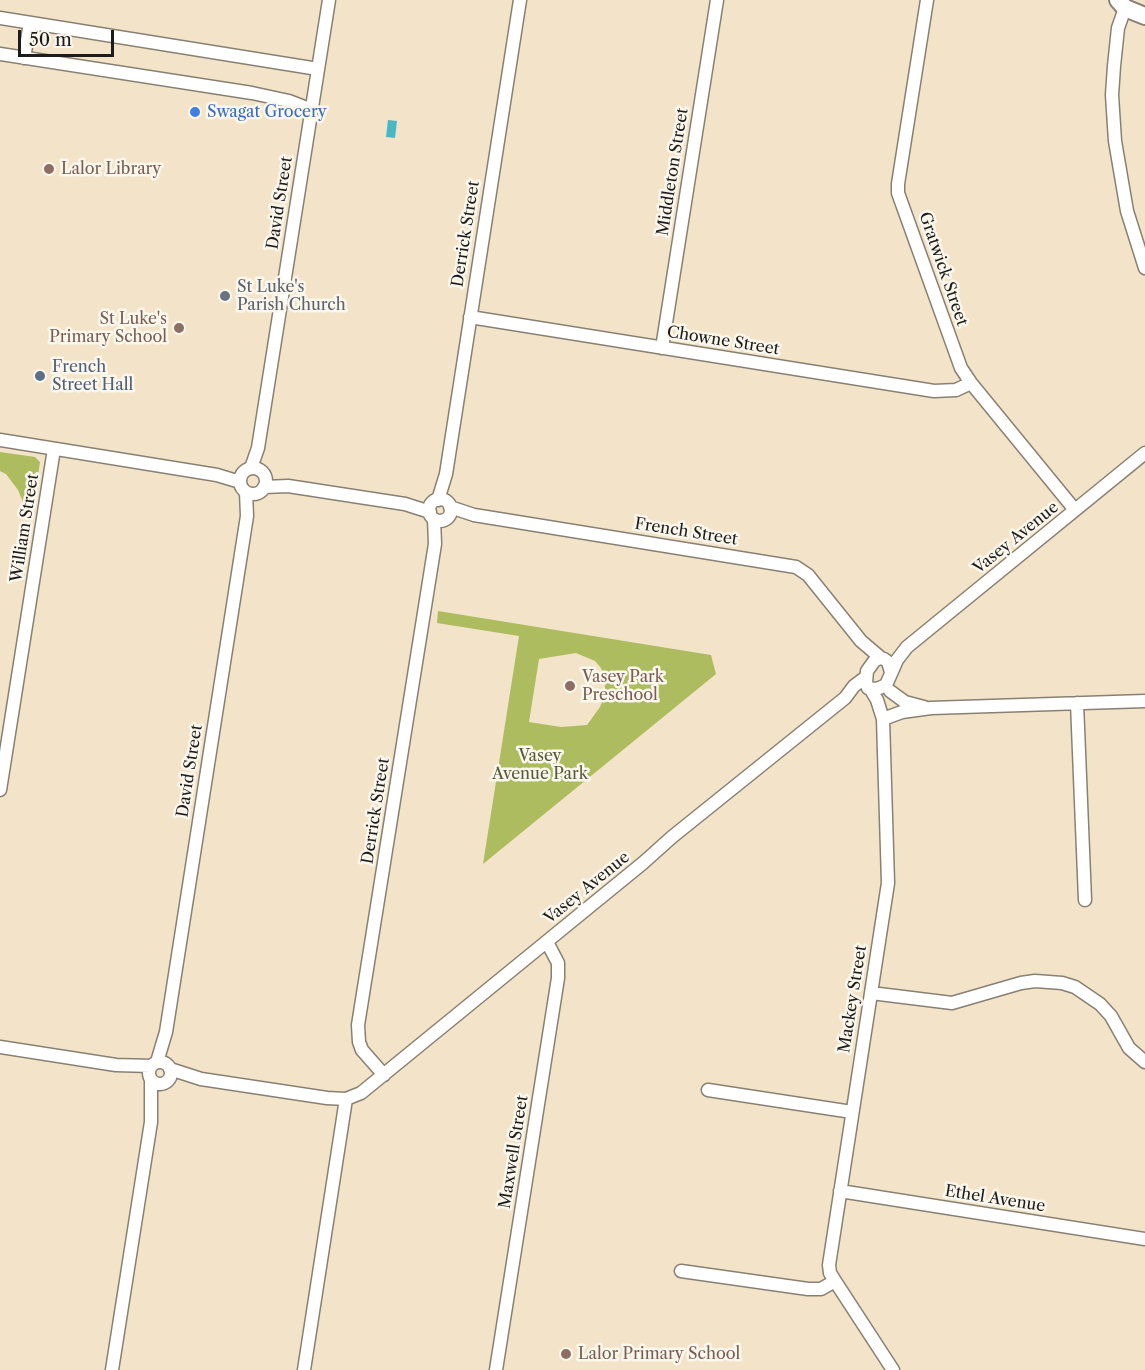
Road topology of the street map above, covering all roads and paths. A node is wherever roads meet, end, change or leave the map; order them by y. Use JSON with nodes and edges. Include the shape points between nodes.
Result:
{"nodes":[{"id":1,"x":329,"y":0,"type":"edge"},
{"id":2,"x":520,"y":0,"type":"edge"},
{"id":3,"x":717,"y":0,"type":"edge"},
{"id":4,"x":927,"y":0,"type":"edge"},
{"id":5,"x":1122,"y":4,"type":"edge"},
{"id":6,"x":1145,"y":16,"type":"edge"},
{"id":7,"x":0,"y":18,"type":"edge"},
{"id":8,"x":30,"y":23,"type":"junction"},
{"id":9,"x":0,"y":54,"type":"edge"},
{"id":10,"x":24,"y":58,"type":"junction"},
{"id":11,"x":318,"y":69,"type":"junction"},
{"id":12,"x":312,"y":110,"type":"junction"},
{"id":13,"x":1145,"y":268,"type":"edge"},
{"id":14,"x":470,"y":317,"type":"junction"},
{"id":15,"x":662,"y":348,"type":"junction"},
{"id":16,"x":971,"y":383,"type":"junction"},
{"id":17,"x":0,"y":440,"type":"edge"},
{"id":18,"x":54,"y":449,"type":"junction"},
{"id":19,"x":1145,"y":453,"type":"edge"},
{"id":20,"x":254,"y":480,"type":"junction"},
{"id":21,"x":440,"y":510,"type":"junction"},
{"id":22,"x":1075,"y":510,"type":"junction"},
{"id":23,"x":861,"y":640,"type":"junction"},
{"id":24,"x":908,"y":647,"type":"junction"},
{"id":25,"x":882,"y":658,"type":"junction"},
{"id":26,"x":868,"y":680,"type":"junction"},
{"id":27,"x":890,"y":681,"type":"junction"},
{"id":28,"x":1145,"y":701,"type":"edge"},
{"id":29,"x":1077,"y":703,"type":"junction"},
{"id":30,"x":931,"y":708,"type":"junction"},
{"id":31,"x":883,"y":719,"type":"junction"},
{"id":32,"x":0,"y":790,"type":"edge"},
{"id":33,"x":1085,"y":900,"type":"dead end"},
{"id":34,"x":547,"y":942,"type":"junction"},
{"id":35,"x":871,"y":993,"type":"junction"},
{"id":36,"x":0,"y":1047,"type":"edge"},
{"id":37,"x":1145,"y":1062,"type":"edge"},
{"id":38,"x":160,"y":1073,"type":"junction"},
{"id":39,"x":384,"y":1075,"type":"junction"},
{"id":40,"x":708,"y":1090,"type":"dead end"},
{"id":41,"x":346,"y":1099,"type":"junction"},
{"id":42,"x":852,"y":1112,"type":"junction"},
{"id":43,"x":840,"y":1191,"type":"junction"},
{"id":44,"x":1145,"y":1239,"type":"edge"},
{"id":45,"x":681,"y":1271,"type":"dead end"},
{"id":46,"x":835,"y":1281,"type":"junction"},
{"id":47,"x":889,"y":1368,"type":"edge"},
{"id":48,"x":112,"y":1370,"type":"edge"},
{"id":49,"x":304,"y":1370,"type":"edge"},
{"id":50,"x":496,"y":1370,"type":"edge"}],
"edges":[{"from":1,"to":11,"type":"street","name":"David Street"},
{"from":2,"to":14,"type":"street","name":"Derrick Street"},
{"from":3,"to":15,"type":"street","name":"Middleton Street"},
{"from":4,"to":16,"type":"street","name":"Gratwick Street","via":[[898,189],[957,358]]},
{"from":5,"to":6,"type":"street"},
{"from":5,"to":13,"type":"street","via":[[1112,95],[1115,141],[1126,211]]},
{"from":7,"to":8,"type":"street"},
{"from":8,"to":10,"type":"street"},
{"from":8,"to":11,"type":"street"},
{"from":9,"to":10,"type":"street"},
{"from":10,"to":12,"type":"street","via":[[252,93]]},
{"from":11,"to":12,"type":"street","name":"David Street"},
{"from":12,"to":20,"type":"street","name":"David Street"},
{"from":14,"to":15,"type":"street","name":"Chowne Street"},
{"from":14,"to":21,"type":"street","name":"Derrick Street"},
{"from":15,"to":16,"type":"street","name":"Chowne Street","via":[[934,391],[956,390]]},
{"from":16,"to":22,"type":"street","name":"Gratwick Street"},
{"from":17,"to":18,"type":"street","name":"French Street"},
{"from":18,"to":20,"type":"street","name":"French Street"},
{"from":18,"to":32,"type":"street","name":"William Street"},
{"from":19,"to":22,"type":"street","name":"Vasey Avenue"},
{"from":20,"to":21,"type":"street","name":"French Street"},
{"from":20,"to":38,"type":"street","name":"David Street"},
{"from":21,"to":23,"type":"street","name":"French Street","via":[[795,567],[808,575]]},
{"from":21,"to":39,"type":"street","name":"Derrick Street","via":[[358,1025],[362,1050]]},
{"from":22,"to":24,"type":"street","name":"Vasey Avenue"},
{"from":23,"to":25,"type":"street","name":"French Street"},
{"from":23,"to":26,"type":"street","name":"French Street"},
{"from":24,"to":25,"type":"street","name":"Vasey Avenue"},
{"from":24,"to":27,"type":"street","name":"Vasey Avenue"},
{"from":25,"to":26,"type":"street","name":"Vasey Avenue"},
{"from":25,"to":27,"type":"street","name":"French Street","via":[[888,662]]},
{"from":26,"to":27,"type":"street","via":[[881,688]]},
{"from":26,"to":31,"type":"street","name":"Mackey Street"},
{"from":26,"to":34,"type":"street","name":"Vasey Avenue","via":[[854,686],[845,698]]},
{"from":27,"to":30,"type":"street","via":[[905,702]]},
{"from":27,"to":31,"type":"street","name":"Mackey Street"},
{"from":28,"to":29,"type":"street"},
{"from":29,"to":30,"type":"street"},
{"from":29,"to":33,"type":"street"},
{"from":30,"to":31,"type":"street"},
{"from":31,"to":35,"type":"street","name":"Mackey Street","via":[[888,883]]},
{"from":34,"to":39,"type":"street","name":"Vasey Avenue"},
{"from":34,"to":50,"type":"street","name":"Maxwell Street","via":[[558,963],[558,978]]},
{"from":35,"to":37,"type":"street","via":[[952,1003],[1021,983],[1062,983],[1100,1004],[1129,1048]]},
{"from":35,"to":42,"type":"street","name":"Mackey Street"},
{"from":36,"to":38,"type":"street"},
{"from":38,"to":41,"type":"street"},
{"from":38,"to":48,"type":"street","name":"David Street"},
{"from":39,"to":41,"type":"street","name":"Vasey Avenue"},
{"from":40,"to":42,"type":"street"},
{"from":41,"to":49,"type":"street"},
{"from":42,"to":43,"type":"street","name":"Mackey Street"},
{"from":43,"to":44,"type":"street","name":"Ethel Avenue"},
{"from":43,"to":46,"type":"street","name":"Mackey Street","via":[[829,1258]]},
{"from":45,"to":46,"type":"street","via":[[808,1289],[821,1289]]},
{"from":46,"to":47,"type":"street"}]}
